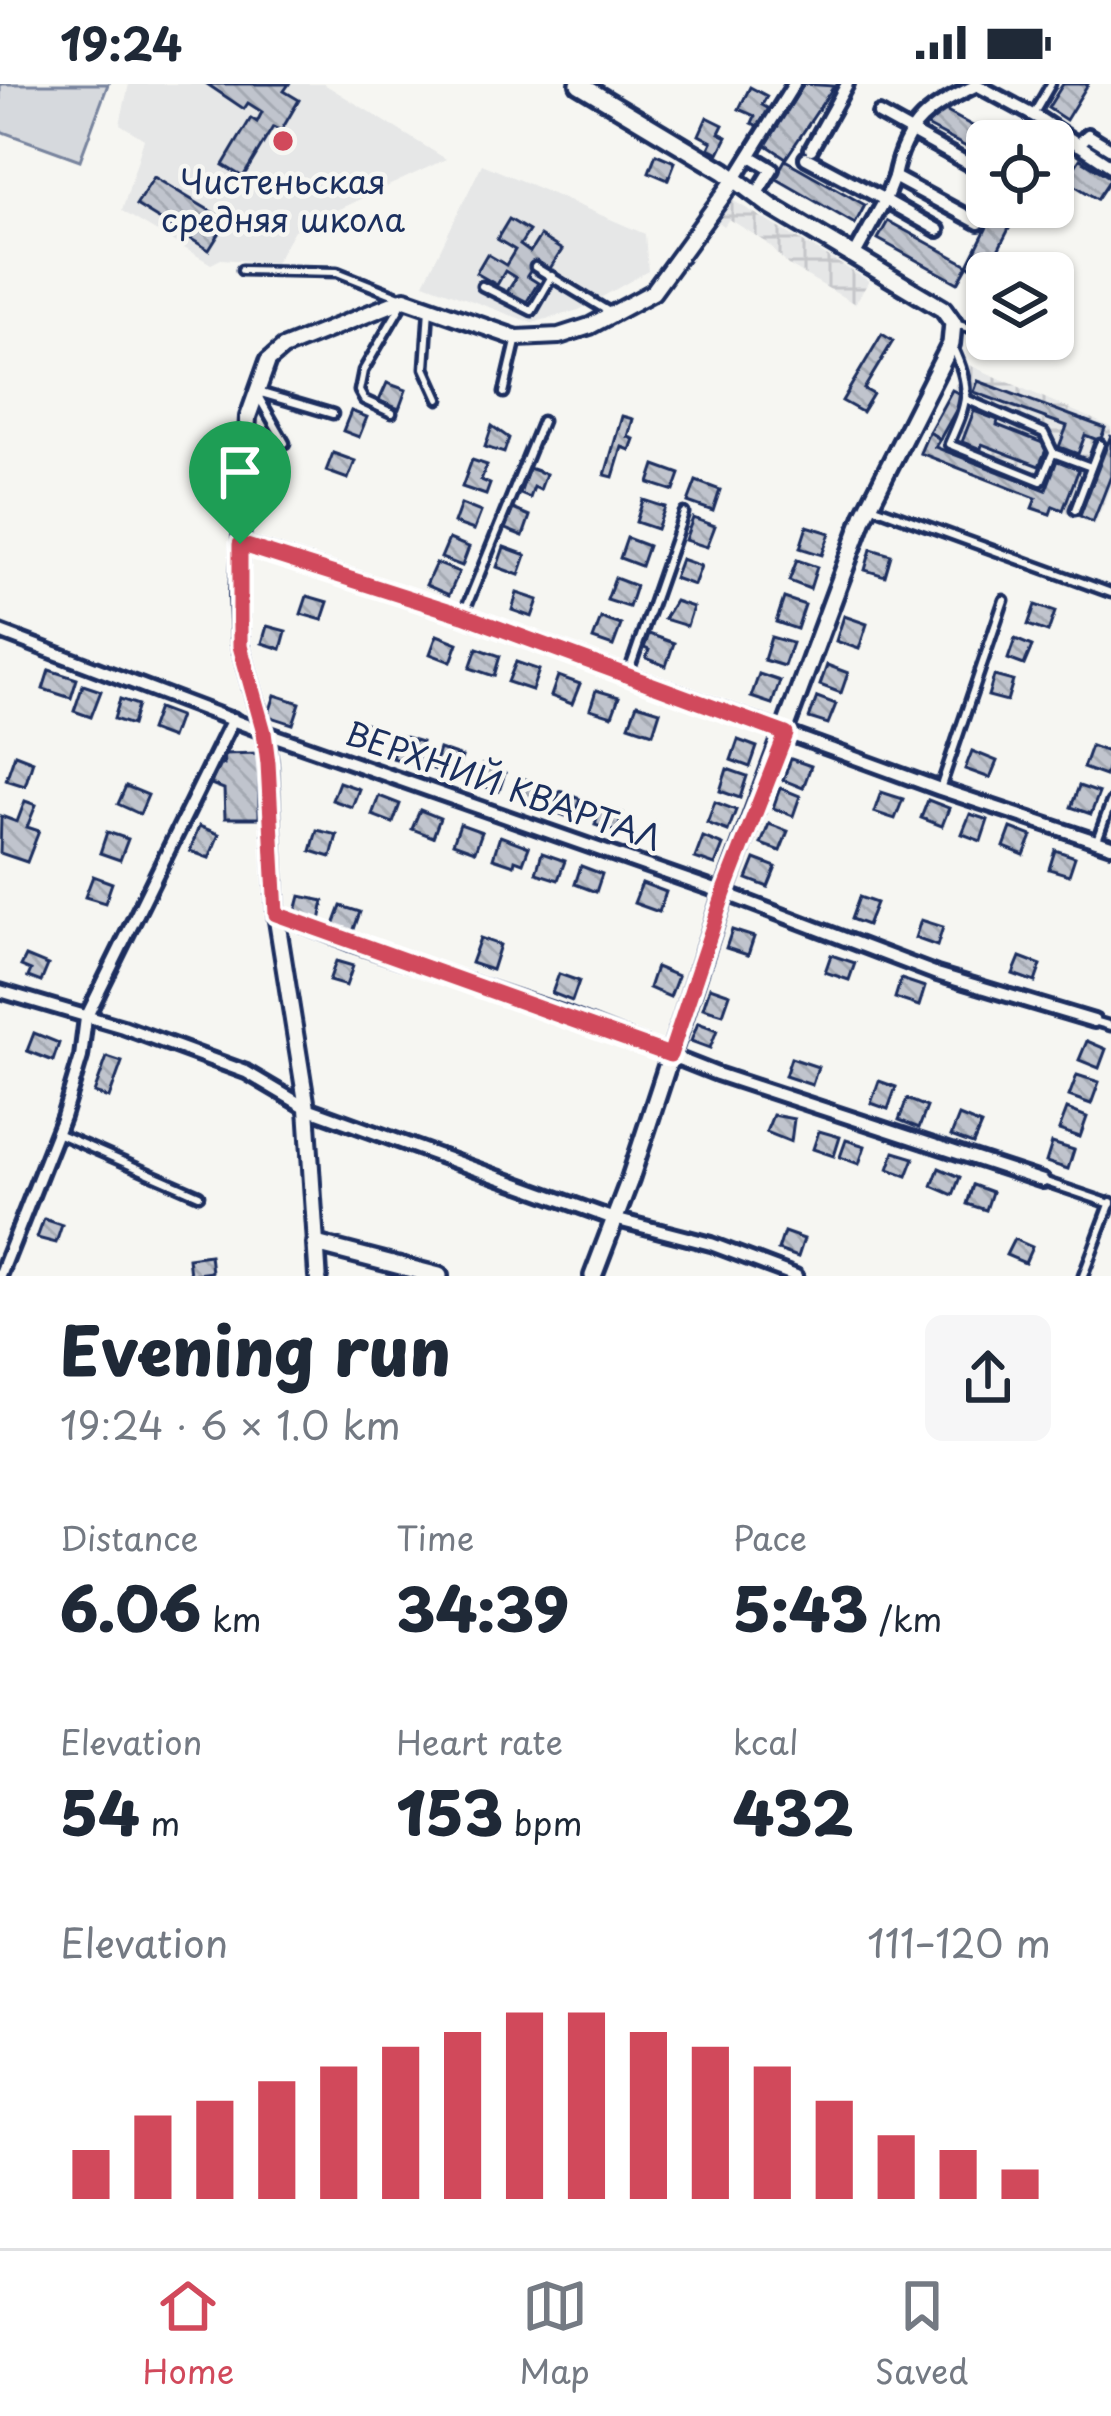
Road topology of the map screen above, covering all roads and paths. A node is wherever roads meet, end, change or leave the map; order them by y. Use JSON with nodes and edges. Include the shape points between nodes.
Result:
{"nodes":[{"id":1,"x":579,"y":84,"type":"edge"},
{"id":2,"x":794,"y":84,"type":"edge"},
{"id":3,"x":847,"y":84,"type":"edge"},
{"id":4,"x":1051,"y":84,"type":"edge"},
{"id":5,"x":976,"y":85,"type":"edge"},
{"id":6,"x":879,"y":114,"type":"dead end"},
{"id":7,"x":1033,"y":115,"type":"junction"},
{"id":8,"x":912,"y":133,"type":"junction"},
{"id":9,"x":1078,"y":145,"type":"junction"},
{"id":10,"x":1111,"y":149,"type":"edge"},
{"id":11,"x":966,"y":163,"type":"edge"},
{"id":12,"x":1111,"y":166,"type":"edge"},
{"id":13,"x":894,"y":177,"type":"junction"},
{"id":14,"x":740,"y":178,"type":"junction"},
{"id":15,"x":885,"y":200,"type":"junction"},
{"id":16,"x":966,"y":216,"type":"edge"},
{"id":17,"x":938,"y":230,"type":"dead end"},
{"id":18,"x":854,"y":256,"type":"junction"},
{"id":19,"x":535,"y":267,"type":"dead end"},
{"id":20,"x":242,"y":270,"type":"dead end"},
{"id":21,"x":552,"y":276,"type":"junction"},
{"id":22,"x":482,"y":286,"type":"dead end"},
{"id":23,"x":405,"y":299,"type":"junction"},
{"id":24,"x":429,"y":309,"type":"junction"},
{"id":25,"x":614,"y":315,"type":"junction"},
{"id":26,"x":952,"y":323,"type":"junction"},
{"id":27,"x":966,"y":327,"type":"edge"},
{"id":28,"x":517,"y":338,"type":"junction"},
{"id":29,"x":951,"y":344,"type":"junction"},
{"id":30,"x":255,"y":391,"type":"junction"},
{"id":31,"x":504,"y":393,"type":"dead end"},
{"id":32,"x":440,"y":399,"type":"dead end"},
{"id":33,"x":968,"y":400,"type":"junction"},
{"id":34,"x":392,"y":413,"type":"dead end"},
{"id":35,"x":333,"y":414,"type":"dead end"},
{"id":36,"x":542,"y":421,"type":"dead end"},
{"id":37,"x":285,"y":443,"type":"dead end"},
{"id":38,"x":1100,"y":444,"type":"dead end"},
{"id":39,"x":1053,"y":453,"type":"junction"},
{"id":40,"x":1091,"y":467,"type":"junction"},
{"id":41,"x":870,"y":505,"type":"junction"},
{"id":42,"x":1075,"y":510,"type":"dead end"},
{"id":43,"x":684,"y":513,"type":"dead end"},
{"id":44,"x":240,"y":544,"type":"junction"},
{"id":45,"x":1111,"y":593,"type":"edge"},
{"id":46,"x":1004,"y":600,"type":"dead end"},
{"id":47,"x":463,"y":615,"type":"junction"},
{"id":48,"x":0,"y":632,"type":"edge"},
{"id":49,"x":627,"y":676,"type":"junction"},
{"id":50,"x":232,"y":719,"type":"junction"},
{"id":51,"x":264,"y":732,"type":"junction"},
{"id":52,"x":786,"y":734,"type":"junction"},
{"id":53,"x":940,"y":789,"type":"junction"},
{"id":54,"x":1111,"y":802,"type":"edge"},
{"id":55,"x":1097,"y":840,"type":"junction"},
{"id":56,"x":1111,"y":846,"type":"edge"},
{"id":57,"x":724,"y":893,"type":"junction"},
{"id":58,"x":276,"y":914,"type":"junction"},
{"id":59,"x":0,"y":991,"type":"edge"},
{"id":60,"x":86,"y":1018,"type":"junction"},
{"id":61,"x":1094,"y":1021,"type":"joint"},
{"id":62,"x":1111,"y":1026,"type":"edge"},
{"id":63,"x":670,"y":1055,"type":"junction"},
{"id":64,"x":307,"y":1108,"type":"junction"},
{"id":65,"x":57,"y":1133,"type":"junction"},
{"id":66,"x":1043,"y":1181,"type":"joint"},
{"id":67,"x":199,"y":1195,"type":"dead end"},
{"id":68,"x":1110,"y":1204,"type":"edge"},
{"id":69,"x":614,"y":1219,"type":"junction"},
{"id":70,"x":316,"y":1244,"type":"junction"},
{"id":71,"x":0,"y":1276,"type":"edge"},
{"id":72,"x":318,"y":1276,"type":"edge"},
{"id":73,"x":439,"y":1276,"type":"edge"},
{"id":74,"x":592,"y":1276,"type":"edge"},
{"id":75,"x":796,"y":1276,"type":"edge"},
{"id":76,"x":1083,"y":1276,"type":"edge"}],
"edges":[{"from":1,"to":14,"type":"main road"},
{"from":2,"to":14,"type":"street"},
{"from":3,"to":15,"type":"street","via":[[808,153]]},
{"from":4,"to":7,"type":"lane"},
{"from":5,"to":7,"type":"street"},
{"from":5,"to":8,"type":"street","via":[[928,109]]},
{"from":6,"to":8,"type":"street"},
{"from":7,"to":9,"type":"street"},
{"from":8,"to":11,"type":"street"},
{"from":8,"to":13,"type":"street"},
{"from":9,"to":10,"type":"street","via":[[1088,135]]},
{"from":9,"to":12,"type":"street"},
{"from":13,"to":15,"type":"street"},
{"from":13,"to":16,"type":"street"},
{"from":14,"to":18,"type":"main road"},
{"from":14,"to":25,"type":"street","via":[[653,292]]},
{"from":15,"to":17,"type":"street"},
{"from":15,"to":18,"type":"street"},
{"from":18,"to":26,"type":"main road","via":[[943,308]]},
{"from":19,"to":21,"type":"lane"},
{"from":20,"to":23,"type":"lane","via":[[337,272]]},
{"from":21,"to":22,"type":"lane","via":[[532,311]]},
{"from":21,"to":25,"type":"lane"},
{"from":23,"to":24,"type":"street"},
{"from":23,"to":30,"type":"street","via":[[284,348]]},
{"from":23,"to":34,"type":"lane","via":[[360,382],[364,400]]},
{"from":24,"to":28,"type":"street"},
{"from":24,"to":32,"type":"lane","via":[[425,368]]},
{"from":25,"to":28,"type":"street","via":[[559,335]]},
{"from":26,"to":27,"type":"lane"},
{"from":26,"to":29,"type":"main road"},
{"from":28,"to":31,"type":"lane"},
{"from":29,"to":33,"type":"lane"},
{"from":29,"to":41,"type":"main road"},
{"from":30,"to":35,"type":"lane"},
{"from":30,"to":37,"type":"lane"},
{"from":30,"to":44,"type":"street"},
{"from":33,"to":39,"type":"lane","via":[[1044,433]]},
{"from":33,"to":39,"type":"lane","via":[[949,444],[1041,481]]},
{"from":36,"to":47,"type":"lane"},
{"from":38,"to":40,"type":"lane"},
{"from":39,"to":40,"type":"lane"},
{"from":40,"to":42,"type":"lane"},
{"from":41,"to":45,"type":"lane"},
{"from":41,"to":52,"type":"main road"},
{"from":43,"to":49,"type":"lane"},
{"from":44,"to":47,"type":"street"},
{"from":44,"to":51,"type":"street","via":[[240,646]]},
{"from":46,"to":53,"type":"lane"},
{"from":47,"to":49,"type":"street"},
{"from":48,"to":50,"type":"street","name":"ВЕРХНИЙ КВАРТАЛ"},
{"from":49,"to":52,"type":"street"},
{"from":50,"to":51,"type":"street","name":"ВЕРХНИЙ КВАРТАЛ"},
{"from":50,"to":60,"type":"street"},
{"from":51,"to":57,"type":"street","name":"ВЕРХНИЙ КВАРТАЛ"},
{"from":51,"to":58,"type":"street"},
{"from":52,"to":53,"type":"street"},
{"from":52,"to":57,"type":"main road"},
{"from":53,"to":55,"type":"street"},
{"from":54,"to":55,"type":"lane"},
{"from":55,"to":56,"type":"street"},
{"from":57,"to":61,"type":"street","name":"ВЕРХНИЙ КВАРТАЛ","via":[[938,974]]},
{"from":57,"to":63,"type":"main road"},
{"from":58,"to":63,"type":"street"},
{"from":58,"to":64,"type":"street"},
{"from":59,"to":60,"type":"street"},
{"from":60,"to":64,"type":"street","via":[[246,1072]]},
{"from":60,"to":65,"type":"street"},
{"from":61,"to":62,"type":"lane"},
{"from":63,"to":66,"type":"street"},
{"from":63,"to":69,"type":"main road"},
{"from":64,"to":69,"type":"street"},
{"from":64,"to":70,"type":"street"},
{"from":65,"to":67,"type":"lane"},
{"from":65,"to":71,"type":"street"},
{"from":66,"to":68,"type":"lane"},
{"from":68,"to":76,"type":"lane"},
{"from":69,"to":74,"type":"main road"},
{"from":69,"to":75,"type":"street"},
{"from":70,"to":72,"type":"main road"},
{"from":70,"to":73,"type":"main road"}]}
